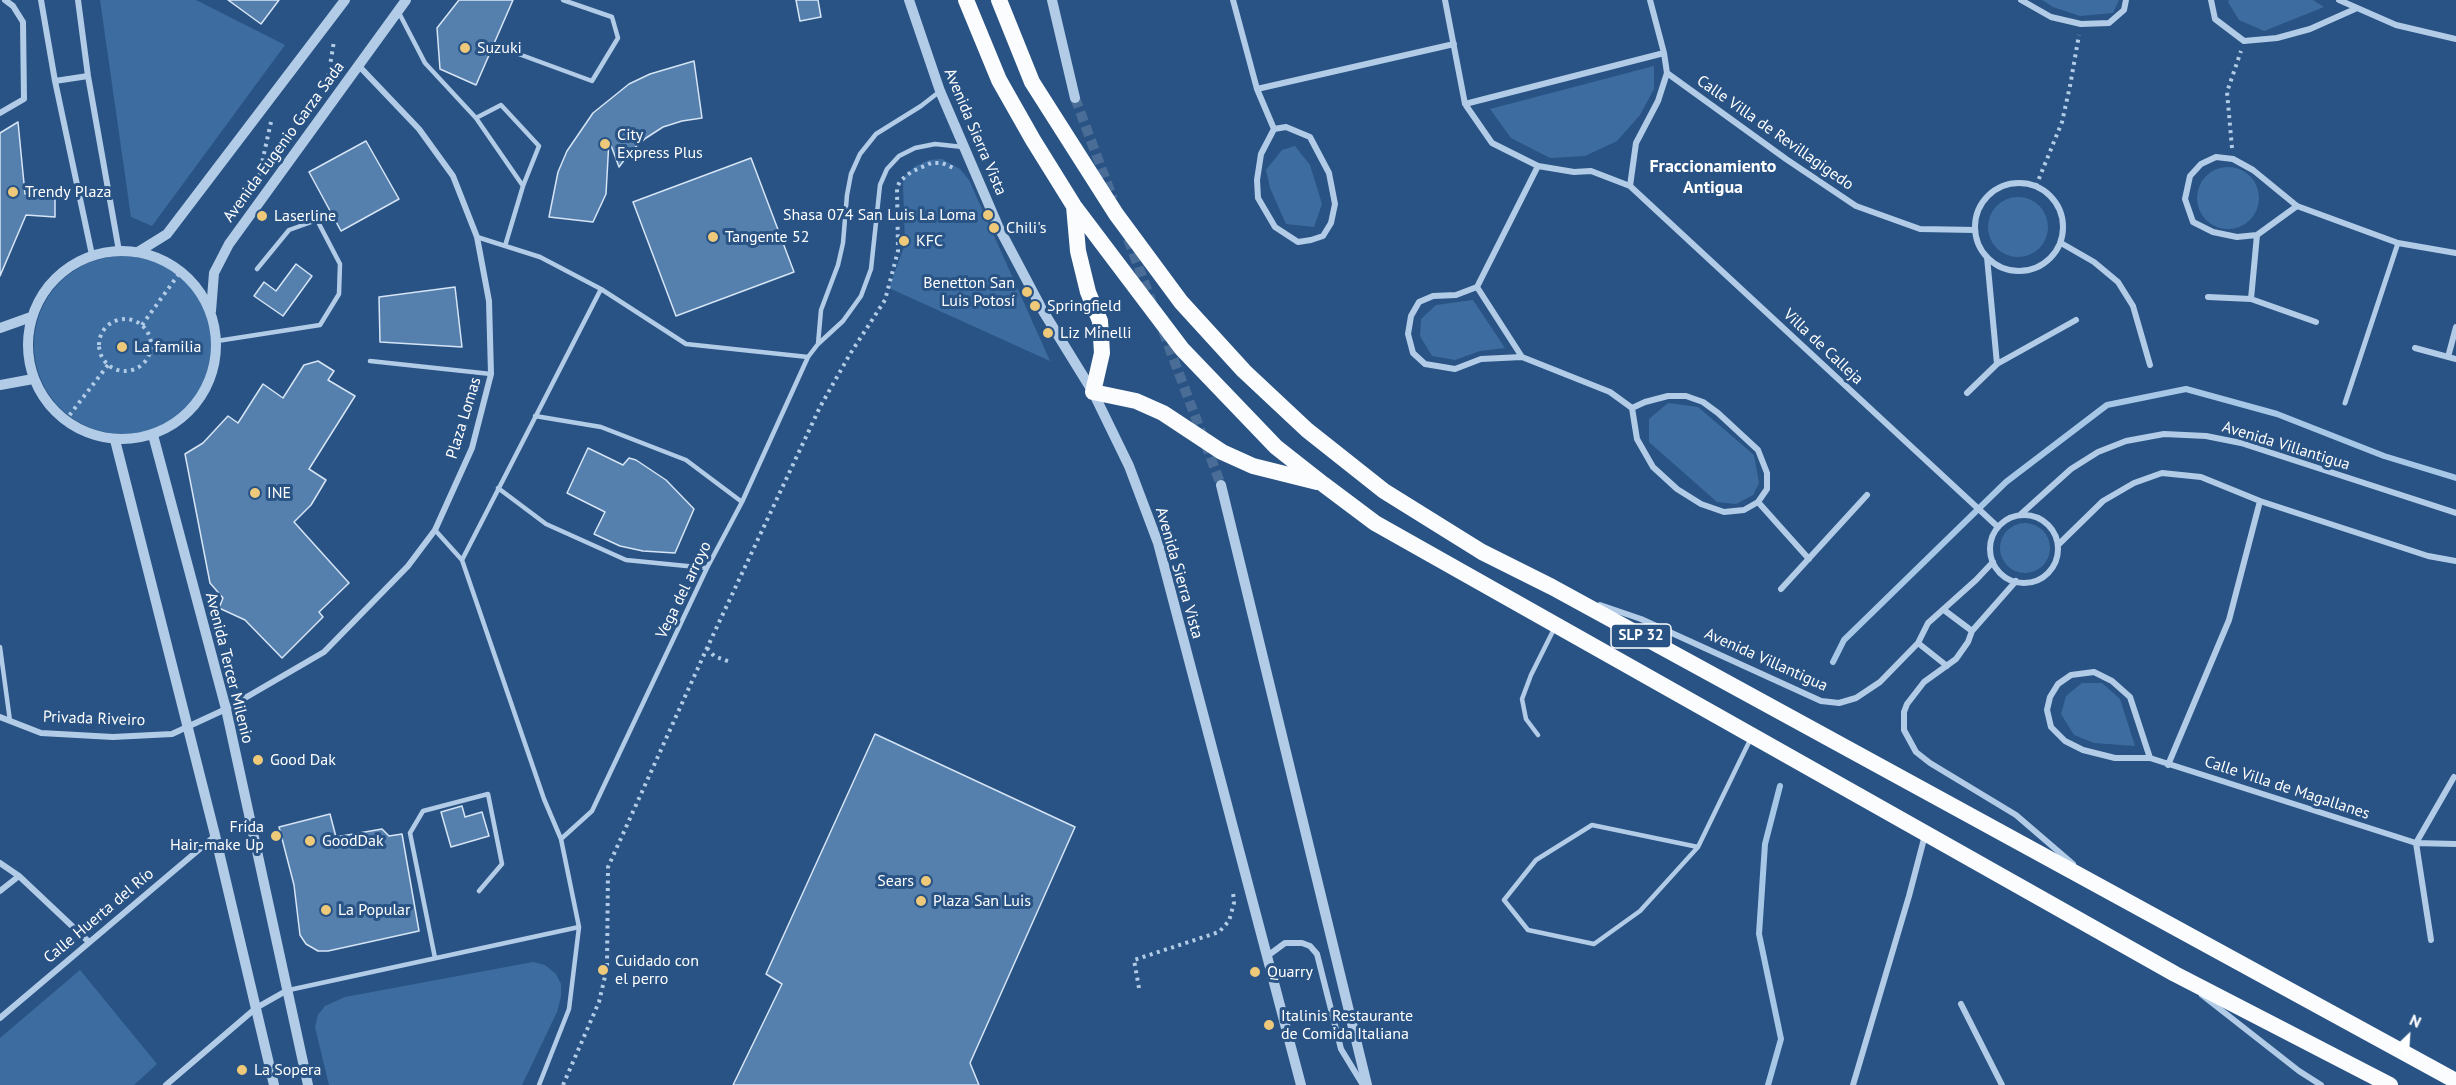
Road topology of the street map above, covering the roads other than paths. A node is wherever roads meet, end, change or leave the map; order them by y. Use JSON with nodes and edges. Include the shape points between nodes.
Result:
{"nodes":[{"id":1,"x":4,"y":0,"type":"edge"},
{"id":2,"x":41,"y":0,"type":"edge"},
{"id":3,"x":78,"y":0,"type":"edge"},
{"id":4,"x":345,"y":0,"type":"edge"},
{"id":5,"x":406,"y":0,"type":"edge"},
{"id":6,"x":563,"y":0,"type":"edge"},
{"id":7,"x":909,"y":0,"type":"edge"},
{"id":8,"x":966,"y":0,"type":"edge"},
{"id":9,"x":999,"y":0,"type":"edge"},
{"id":10,"x":1052,"y":0,"type":"edge"},
{"id":11,"x":1233,"y":0,"type":"edge"},
{"id":12,"x":1445,"y":0,"type":"edge"},
{"id":13,"x":1650,"y":0,"type":"edge"},
{"id":14,"x":2021,"y":0,"type":"edge"},
{"id":15,"x":2126,"y":0,"type":"edge"},
{"id":16,"x":2211,"y":0,"type":"edge"},
{"id":17,"x":2339,"y":0,"type":"edge"},
{"id":18,"x":2355,"y":9,"type":"junction"},
{"id":19,"x":398,"y":10,"type":"junction"},
{"id":20,"x":2456,"y":39,"type":"edge"},
{"id":21,"x":1454,"y":44,"type":"junction"},
{"id":22,"x":1664,"y":52,"type":"junction"},
{"id":23,"x":516,"y":53,"type":"dead end"},
{"id":24,"x":358,"y":65,"type":"junction"},
{"id":25,"x":1667,"y":73,"type":"junction"},
{"id":26,"x":88,"y":76,"type":"junction"},
{"id":27,"x":54,"y":81,"type":"junction"},
{"id":28,"x":1257,"y":89,"type":"junction"},
{"id":29,"x":940,"y":91,"type":"junction"},
{"id":30,"x":1075,"y":98,"type":"tunnel mouth"},
{"id":31,"x":1465,"y":104,"type":"junction"},
{"id":32,"x":0,"y":113,"type":"edge"},
{"id":33,"x":476,"y":118,"type":"junction"},
{"id":34,"x":1274,"y":129,"type":"junction"},
{"id":35,"x":965,"y":148,"type":"junction"},
{"id":36,"x":1538,"y":166,"type":"junction"},
{"id":37,"x":523,"y":186,"type":"junction"},
{"id":38,"x":1630,"y":186,"type":"junction"},
{"id":39,"x":1074,"y":206,"type":"junction"},
{"id":40,"x":2297,"y":206,"type":"junction"},
{"id":41,"x":1975,"y":230,"type":"junction"},
{"id":42,"x":2257,"y":235,"type":"junction"},
{"id":43,"x":477,"y":237,"type":"junction"},
{"id":44,"x":2061,"y":243,"type":"junction"},
{"id":45,"x":2398,"y":243,"type":"junction"},
{"id":46,"x":505,"y":246,"type":"junction"},
{"id":47,"x":119,"y":251,"type":"junction"},
{"id":48,"x":138,"y":252,"type":"junction"},
{"id":49,"x":2456,"y":253,"type":"edge"},
{"id":50,"x":92,"y":255,"type":"junction"},
{"id":51,"x":1987,"y":257,"type":"junction"},
{"id":52,"x":257,"y":269,"type":"dead end"},
{"id":53,"x":1477,"y":287,"type":"junction"},
{"id":54,"x":601,"y":289,"type":"junction"},
{"id":55,"x":2208,"y":297,"type":"dead end"},
{"id":56,"x":2251,"y":299,"type":"junction"},
{"id":57,"x":211,"y":312,"type":"junction"},
{"id":58,"x":31,"y":317,"type":"junction"},
{"id":59,"x":2076,"y":320,"type":"dead end"},
{"id":60,"x":2316,"y":322,"type":"dead end"},
{"id":61,"x":2456,"y":327,"type":"edge"},
{"id":62,"x":0,"y":328,"type":"edge"},
{"id":63,"x":217,"y":341,"type":"junction"},
{"id":64,"x":818,"y":344,"type":"junction"},
{"id":65,"x":2415,"y":348,"type":"dead end"},
{"id":66,"x":808,"y":357,"type":"junction"},
{"id":67,"x":1522,"y":357,"type":"junction"},
{"id":68,"x":2448,"y":357,"type":"junction"},
{"id":69,"x":2456,"y":359,"type":"edge"},
{"id":70,"x":370,"y":361,"type":"dead end"},
{"id":71,"x":1997,"y":364,"type":"junction"},
{"id":72,"x":2150,"y":365,"type":"dead end"},
{"id":73,"x":491,"y":374,"type":"junction"},
{"id":74,"x":33,"y":379,"type":"junction"},
{"id":75,"x":0,"y":384,"type":"edge"},
{"id":76,"x":1093,"y":392,"type":"junction"},
{"id":77,"x":1967,"y":393,"type":"dead end"},
{"id":78,"x":2345,"y":403,"type":"dead end"},
{"id":79,"x":1632,"y":408,"type":"junction"},
{"id":80,"x":535,"y":416,"type":"junction"},
{"id":81,"x":153,"y":435,"type":"junction"},
{"id":82,"x":114,"y":440,"type":"junction"},
{"id":83,"x":1323,"y":484,"type":"junction"},
{"id":84,"x":1221,"y":485,"type":"tunnel mouth"},
{"id":85,"x":498,"y":488,"type":"junction"},
{"id":86,"x":1867,"y":495,"type":"dead end"},
{"id":87,"x":2260,"y":501,"type":"junction"},
{"id":88,"x":742,"y":502,"type":"junction"},
{"id":89,"x":1758,"y":502,"type":"junction"},
{"id":90,"x":2456,"y":513,"type":"edge"},
{"id":91,"x":2020,"y":515,"type":"junction"},
{"id":92,"x":1998,"y":527,"type":"junction"},
{"id":93,"x":435,"y":530,"type":"junction"},
{"id":94,"x":2058,"y":545,"type":"junction"},
{"id":95,"x":1809,"y":559,"type":"junction"},
{"id":96,"x":462,"y":560,"type":"junction"},
{"id":97,"x":2456,"y":561,"type":"edge"},
{"id":98,"x":1993,"y":562,"type":"junction"},
{"id":99,"x":707,"y":568,"type":"junction"},
{"id":100,"x":2016,"y":581,"type":"junction"},
{"id":101,"x":1552,"y":587,"type":"junction"},
{"id":102,"x":1781,"y":589,"type":"dead end"},
{"id":103,"x":1944,"y":610,"type":"junction"},
{"id":104,"x":1556,"y":625,"type":"junction"},
{"id":105,"x":1972,"y":631,"type":"junction"},
{"id":106,"x":1918,"y":643,"type":"junction"},
{"id":107,"x":0,"y":647,"type":"edge"},
{"id":108,"x":1947,"y":666,"type":"junction"},
{"id":109,"x":226,"y":709,"type":"junction"},
{"id":110,"x":0,"y":717,"type":"edge"},
{"id":111,"x":10,"y":721,"type":"junction"},
{"id":112,"x":188,"y":727,"type":"junction"},
{"id":113,"x":1538,"y":735,"type":"dead end"},
{"id":114,"x":1752,"y":736,"type":"junction"},
{"id":115,"x":2150,"y":758,"type":"junction"},
{"id":116,"x":2168,"y":765,"type":"junction"},
{"id":117,"x":2454,"y":777,"type":"dead end"},
{"id":118,"x":1925,"y":833,"type":"junction"},
{"id":119,"x":215,"y":835,"type":"junction"},
{"id":120,"x":561,"y":839,"type":"junction"},
{"id":121,"x":2416,"y":843,"type":"junction"},
{"id":122,"x":2456,"y":844,"type":"edge"},
{"id":123,"x":1698,"y":847,"type":"junction"},
{"id":124,"x":0,"y":863,"type":"edge"},
{"id":125,"x":19,"y":876,"type":"junction"},
{"id":126,"x":2096,"y":884,"type":"junction"},
{"id":127,"x":0,"y":891,"type":"edge"},
{"id":128,"x":479,"y":891,"type":"dead end"},
{"id":129,"x":579,"y":927,"type":"junction"},
{"id":130,"x":2431,"y":940,"type":"dead end"},
{"id":131,"x":89,"y":942,"type":"junction"},
{"id":132,"x":1266,"y":957,"type":"junction"},
{"id":133,"x":435,"y":958,"type":"junction"},
{"id":134,"x":2175,"y":975,"type":"junction"},
{"id":135,"x":286,"y":991,"type":"junction"},
{"id":136,"x":1961,"y":1004,"type":"dead end"},
{"id":137,"x":256,"y":1008,"type":"junction"},
{"id":138,"x":0,"y":1018,"type":"edge"},
{"id":139,"x":2456,"y":1081,"type":"edge"},
{"id":140,"x":166,"y":1085,"type":"edge"},
{"id":141,"x":274,"y":1085,"type":"edge"},
{"id":142,"x":308,"y":1085,"type":"edge"},
{"id":143,"x":539,"y":1085,"type":"edge"},
{"id":144,"x":1301,"y":1085,"type":"edge"},
{"id":145,"x":1365,"y":1085,"type":"edge"},
{"id":146,"x":1854,"y":1085,"type":"edge"},
{"id":147,"x":2002,"y":1085,"type":"edge"},
{"id":148,"x":2321,"y":1085,"type":"edge"},
{"id":149,"x":2390,"y":1085,"type":"edge"}],
"edges":[{"from":1,"to":32,"type":"street","via":[[23,22],[24,99]]},
{"from":2,"to":27,"type":"street"},
{"from":3,"to":26,"type":"street"},
{"from":4,"to":48,"type":"street","via":[[167,234]]},
{"from":5,"to":19,"type":"street","name":"Avenida Eugenio Garza Sada"},
{"from":6,"to":23,"type":"lane","via":[[612,17],[618,38],[592,81]]},
{"from":7,"to":29,"type":"street","name":"Avenida Sierra Vista"},
{"from":8,"to":39,"type":"highway","number":"SLP 32","via":[[999,80]]},
{"from":9,"to":101,"type":"highway","number":"SLP 32","via":[[1032,82],[1116,214],[1181,302],[1244,371],[1307,430],[1384,491],[1482,552]]},
{"from":10,"to":30,"type":"street"},
{"from":11,"to":28,"type":"street"},
{"from":12,"to":21,"type":"street"},
{"from":13,"to":22,"type":"street"},
{"from":14,"to":15,"type":"street","via":[[2051,17],[2081,24],[2109,23],[2124,10]]},
{"from":16,"to":18,"type":"street","via":[[2215,19],[2244,41],[2310,29]]},
{"from":17,"to":18,"type":"street"},
{"from":18,"to":20,"type":"street","via":[[2396,26]]},
{"from":19,"to":24,"type":"street","name":"Avenida Eugenio Garza Sada"},
{"from":19,"to":33,"type":"lane","via":[[425,63]]},
{"from":21,"to":28,"type":"street"},
{"from":21,"to":31,"type":"street"},
{"from":22,"to":25,"type":"street"},
{"from":22,"to":31,"type":"street"},
{"from":24,"to":43,"type":"street","name":"Plaza Lomas","via":[[420,129],[453,176]]},
{"from":24,"to":57,"type":"street","name":"Avenida Eugenio Garza Sada","via":[[229,244],[214,273]]},
{"from":25,"to":38,"type":"street","via":[[1658,101],[1636,143]]},
{"from":25,"to":41,"type":"street","name":"Calle Villa de Revillagigedo","via":[[1856,206],[1920,229]]},
{"from":26,"to":27,"type":"street"},
{"from":26,"to":47,"type":"street"},
{"from":27,"to":50,"type":"street"},
{"from":28,"to":34,"type":"street"},
{"from":29,"to":35,"type":"street","name":"Avenida Sierra Vista"},
{"from":29,"to":64,"type":"lane","via":[[876,134],[860,154],[851,174],[843,243],[821,310]]},
{"from":31,"to":36,"type":"street","via":[[1492,143]]},
{"from":33,"to":37,"type":"lane"},
{"from":33,"to":37,"type":"lane","via":[[501,105],[540,146]]},
{"from":34,"to":34,"type":"street","via":[[1286,127],[1310,137],[1329,173],[1335,204],[1331,224],[1323,236],[1298,242],[1288,237],[1275,227],[1258,198],[1261,154]]},
{"from":35,"to":64,"type":"lane","name":"Vega del arroyo","via":[[935,144],[915,148],[899,156],[887,169],[880,185],[872,269],[861,296],[843,321]]},
{"from":35,"to":76,"type":"street","name":"Avenida Sierra Vista","via":[[1003,235],[1043,311]]},
{"from":36,"to":38,"type":"street","via":[[1591,171]]},
{"from":36,"to":53,"type":"street"},
{"from":37,"to":46,"type":"lane"},
{"from":38,"to":92,"type":"street","name":"Villa de Calleja"},
{"from":39,"to":76,"type":"highway","via":[[1078,251],[1100,321],[1102,353]]},
{"from":39,"to":83,"type":"highway","number":"SLP 32","via":[[1182,349],[1276,447]]},
{"from":40,"to":42,"type":"street"},
{"from":40,"to":42,"type":"street","via":[[2233,159],[2216,158],[2201,164],[2190,176],[2185,199],[2193,222],[2213,232],[2237,237]]},
{"from":40,"to":45,"type":"street"},
{"from":41,"to":44,"type":"street","via":[[1982,203],[2004,186],[2018,183],[2036,186],[2055,201],[2062,214]]},
{"from":41,"to":51,"type":"street","via":[[1978,245]]},
{"from":42,"to":56,"type":"street"},
{"from":43,"to":46,"type":"lane"},
{"from":43,"to":73,"type":"street","name":"Plaza Lomas","via":[[489,301]]},
{"from":44,"to":51,"type":"street","via":[[2048,261],[2028,271],[1999,267]]},
{"from":44,"to":72,"type":"street","via":[[2118,282],[2133,306]]},
{"from":45,"to":49,"type":"street"},
{"from":45,"to":78,"type":"street"},
{"from":46,"to":54,"type":"lane","via":[[540,257]]},
{"from":47,"to":48,"type":"street"},
{"from":47,"to":50,"type":"street"},
{"from":48,"to":57,"type":"street","via":[[181,271],[199,290]]},
{"from":50,"to":58,"type":"street","via":[[55,277],[40,295]]},
{"from":51,"to":71,"type":"street"},
{"from":52,"to":63,"type":"lane","via":[[289,230],[317,220],[340,264],[339,294],[320,325]]},
{"from":53,"to":67,"type":"street"},
{"from":53,"to":67,"type":"street","via":[[1419,302],[1411,316],[1408,334],[1413,353],[1425,364],[1455,369],[1481,359]]},
{"from":54,"to":66,"type":"lane","via":[[686,344]]},
{"from":54,"to":80,"type":"lane"},
{"from":55,"to":56,"type":"street"},
{"from":56,"to":60,"type":"street"},
{"from":57,"to":63,"type":"street"},
{"from":58,"to":62,"type":"street"},
{"from":58,"to":74,"type":"street","via":[[27,348]]},
{"from":59,"to":71,"type":"street"},
{"from":61,"to":68,"type":"street"},
{"from":63,"to":81,"type":"street","via":[[213,371],[201,399],[180,421]]},
{"from":64,"to":66,"type":"lane","name":"Vega del arroyo"},
{"from":65,"to":68,"type":"street"},
{"from":66,"to":88,"type":"lane","name":"Vega del arroyo"},
{"from":67,"to":79,"type":"street","via":[[1610,392]]},
{"from":68,"to":69,"type":"street"},
{"from":70,"to":73,"type":"lane"},
{"from":71,"to":77,"type":"street"},
{"from":73,"to":93,"type":"street","name":"Plaza Lomas","via":[[472,448]]},
{"from":74,"to":75,"type":"street"},
{"from":74,"to":82,"type":"street","via":[[46,402],[65,421],[88,434]]},
{"from":76,"to":83,"type":"highway","via":[[1136,401],[1163,413],[1212,446],[1253,466]]},
{"from":76,"to":132,"type":"street","name":"Avenida Sierra Vista","via":[[1129,466],[1158,543]]},
{"from":79,"to":89,"type":"street","via":[[1637,439],[1653,467],[1677,489],[1724,513],[1744,510]]},
{"from":79,"to":89,"type":"street","via":[[1668,396],[1686,396],[1718,412],[1758,450],[1767,473],[1767,489]]},
{"from":80,"to":85,"type":"lane"},
{"from":80,"to":88,"type":"lane","via":[[602,426],[686,460]]},
{"from":81,"to":82,"type":"street"},
{"from":81,"to":109,"type":"street","name":"Avenida Tercer Milenio"},
{"from":82,"to":112,"type":"street"},
{"from":83,"to":104,"type":"highway","number":"SLP 32","via":[[1375,523]]},
{"from":84,"to":145,"type":"street"},
{"from":85,"to":96,"type":"lane"},
{"from":85,"to":99,"type":"lane","via":[[546,524],[626,560]]},
{"from":86,"to":95,"type":"street"},
{"from":87,"to":94,"type":"street","via":[[2201,477],[2162,473],[2103,501]]},
{"from":87,"to":97,"type":"street"},
{"from":87,"to":116,"type":"street","via":[[2229,620]]},
{"from":88,"to":99,"type":"lane","name":"Vega del arroyo"},
{"from":89,"to":95,"type":"street"},
{"from":90,"to":91,"type":"street","name":"Avenida Villantigua","via":[[2241,443],[2164,434],[2126,441],[2098,452],[2071,469]]},
{"from":91,"to":92,"type":"street"},
{"from":91,"to":94,"type":"street","via":[[2045,522]]},
{"from":92,"to":98,"type":"street","via":[[1990,543]]},
{"from":93,"to":96,"type":"lane"},
{"from":93,"to":109,"type":"street","name":"Plaza Lomas","via":[[408,566],[324,652]]},
{"from":94,"to":100,"type":"street","via":[[2057,556],[2046,574],[2026,582]]},
{"from":95,"to":102,"type":"street"},
{"from":96,"to":120,"type":"lane"},
{"from":98,"to":100,"type":"street","via":[[2006,577]]},
{"from":98,"to":103,"type":"street","name":"Avenida Villantigua"},
{"from":99,"to":120,"type":"lane","name":"Vega del arroyo","via":[[592,811]]},
{"from":100,"to":105,"type":"street"},
{"from":101,"to":106,"type":"street","name":"Avenida Villantigua","via":[[1641,619],[1821,701],[1839,703],[1856,698],[1880,682]]},
{"from":101,"to":126,"type":"highway","number":"SLP 32"},
{"from":103,"to":105,"type":"street"},
{"from":103,"to":106,"type":"street","name":"Avenida Villantigua","via":[[1928,623]]},
{"from":104,"to":113,"type":"lane","via":[[1522,699],[1526,719]]},
{"from":104,"to":114,"type":"highway","number":"SLP 32"},
{"from":105,"to":108,"type":"street","via":[[1963,652]]},
{"from":106,"to":108,"type":"street"},
{"from":107,"to":111,"type":"lane"},
{"from":108,"to":126,"type":"street","via":[[1924,682],[1907,704],[1902,722],[1916,752],[2016,815]]},
{"from":109,"to":112,"type":"street","name":"Plaza Lomas"},
{"from":109,"to":135,"type":"street","name":"Avenida Tercer Milenio"},
{"from":110,"to":111,"type":"street","name":"Privada Riveiro"},
{"from":111,"to":112,"type":"street","name":"Privada Riveiro","via":[[41,733],[113,737],[172,734]]},
{"from":112,"to":119,"type":"street"},
{"from":114,"to":118,"type":"highway","number":"SLP 32"},
{"from":114,"to":123,"type":"lane"},
{"from":115,"to":115,"type":"street","name":"Calle Villa de Magallanes","via":[[2115,758],[2064,741],[2051,727],[2047,710],[2058,684],[2071,675],[2094,672],[2112,681],[2130,697]]},
{"from":115,"to":116,"type":"street","name":"Calle Villa de Magallanes"},
{"from":116,"to":121,"type":"street","name":"Calle Villa de Magallanes"},
{"from":117,"to":121,"type":"street"},
{"from":118,"to":134,"type":"highway","number":"SLP 32"},
{"from":118,"to":146,"type":"street"},
{"from":119,"to":131,"type":"street","name":"Calle Huerta del Río"},
{"from":119,"to":137,"type":"street"},
{"from":120,"to":129,"type":"lane"},
{"from":121,"to":122,"type":"street","name":"Calle Villa de Magallanes"},
{"from":121,"to":130,"type":"street"},
{"from":123,"to":123,"type":"lane","via":[[1640,911],[1594,944],[1528,930],[1504,900],[1536,860],[1592,825]]},
{"from":124,"to":125,"type":"street"},
{"from":125,"to":127,"type":"street"},
{"from":125,"to":131,"type":"street"},
{"from":126,"to":139,"type":"highway","number":"SLP 32"},
{"from":128,"to":133,"type":"lane","via":[[502,864],[488,794],[423,811],[410,833]]},
{"from":129,"to":133,"type":"lane"},
{"from":129,"to":143,"type":"lane","via":[[569,1009]]},
{"from":131,"to":138,"type":"street","name":"Calle Huerta del Río"},
{"from":132,"to":144,"type":"street","name":"Avenida Sierra Vista"},
{"from":132,"to":145,"type":"street","via":[[1285,943],[1310,946],[1317,954],[1341,1048]]},
{"from":133,"to":135,"type":"lane"},
{"from":134,"to":148,"type":"street"},
{"from":134,"to":149,"type":"highway","number":"SLP 32"},
{"from":135,"to":137,"type":"street"},
{"from":135,"to":142,"type":"street","name":"Avenida Tercer Milenio"},
{"from":136,"to":147,"type":"street"},
{"from":137,"to":140,"type":"street"},
{"from":137,"to":141,"type":"street"}]}
